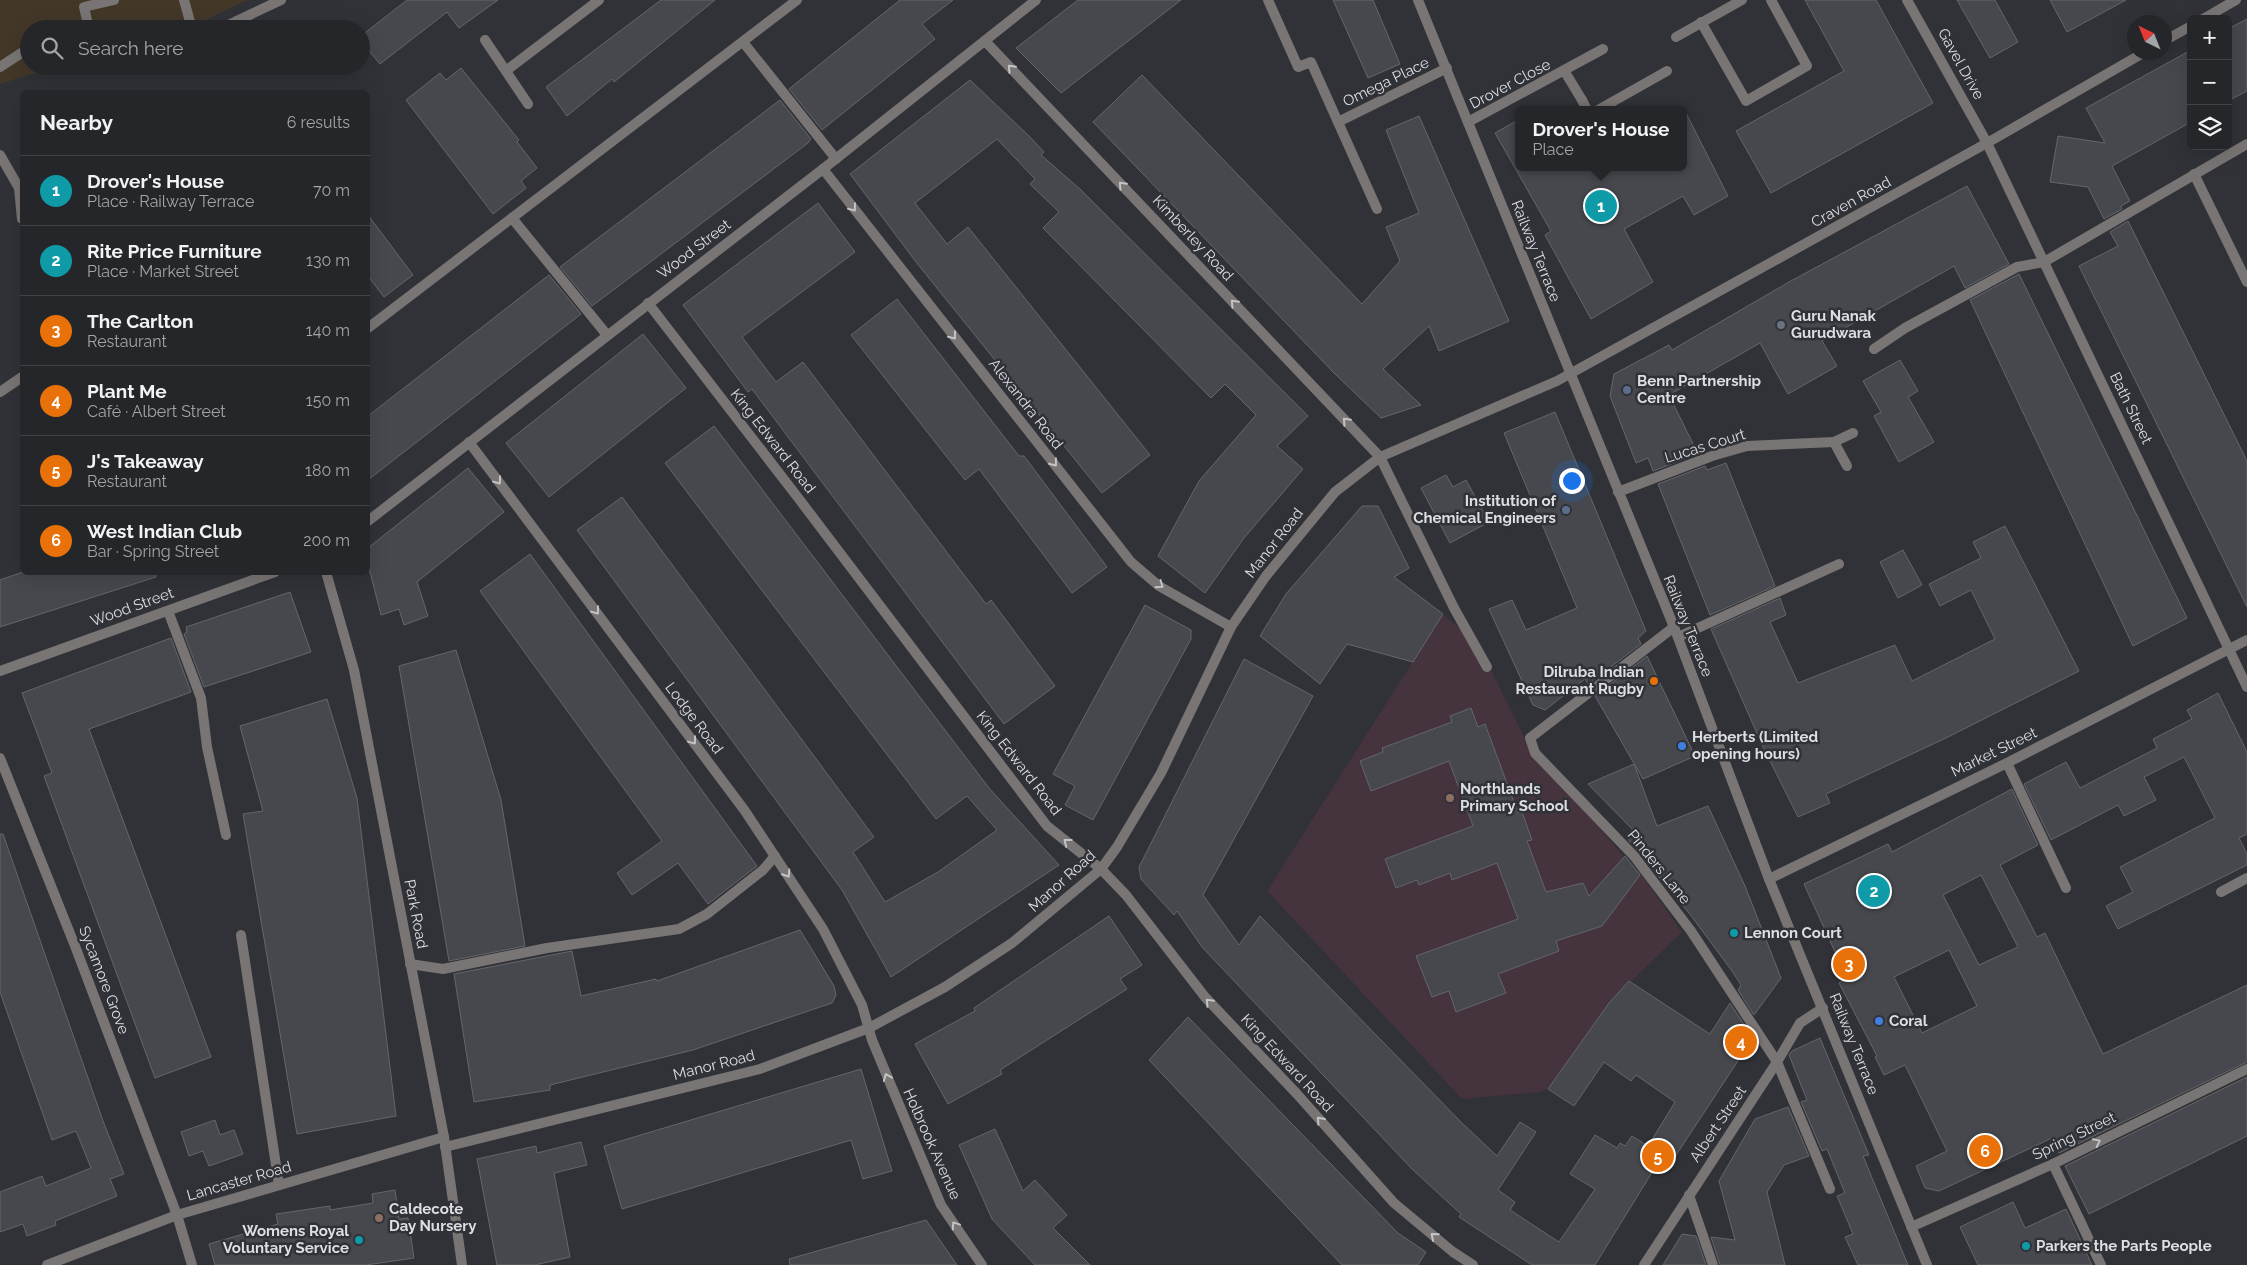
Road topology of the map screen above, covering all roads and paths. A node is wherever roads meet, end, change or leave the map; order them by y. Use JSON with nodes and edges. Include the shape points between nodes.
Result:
{"nodes":[{"id":1,"x":114,"y":0,"type":"edge"},
{"id":2,"x":184,"y":0,"type":"edge"},
{"id":3,"x":281,"y":0,"type":"edge"},
{"id":4,"x":599,"y":0,"type":"edge"},
{"id":5,"x":798,"y":0,"type":"edge"},
{"id":6,"x":1036,"y":0,"type":"edge"},
{"id":7,"x":1268,"y":0,"type":"edge"},
{"id":8,"x":1418,"y":0,"type":"edge"},
{"id":9,"x":1742,"y":0,"type":"edge"},
{"id":10,"x":1771,"y":0,"type":"edge"},
{"id":11,"x":1907,"y":0,"type":"edge"},
{"id":12,"x":2236,"y":0,"type":"edge"},
{"id":13,"x":2210,"y":15,"type":"edge"},
{"id":14,"x":87,"y":20,"type":"edge"},
{"id":15,"x":190,"y":20,"type":"edge"},
{"id":16,"x":239,"y":20,"type":"edge"},
{"id":17,"x":1701,"y":22,"type":"junction"},
{"id":18,"x":2187,"y":28,"type":"edge"},
{"id":19,"x":1676,"y":37,"type":"dead end"},
{"id":20,"x":2172,"y":37,"type":"edge"},
{"id":21,"x":486,"y":40,"type":"dead end"},
{"id":22,"x":985,"y":41,"type":"junction"},
{"id":23,"x":743,"y":42,"type":"junction"},
{"id":24,"x":1603,"y":49,"type":"dead end"},
{"id":25,"x":20,"y":54,"type":"edge"},
{"id":26,"x":2131,"y":60,"type":"edge"},
{"id":27,"x":0,"y":67,"type":"edge"},
{"id":28,"x":1447,"y":68,"type":"junction"},
{"id":29,"x":507,"y":70,"type":"junction"},
{"id":30,"x":1667,"y":71,"type":"dead end"},
{"id":31,"x":1565,"y":72,"type":"junction"},
{"id":32,"x":528,"y":104,"type":"dead end"},
{"id":33,"x":1585,"y":106,"type":"edge"},
{"id":34,"x":1605,"y":106,"type":"edge"},
{"id":35,"x":1338,"y":122,"type":"junction"},
{"id":36,"x":1468,"y":122,"type":"junction"},
{"id":37,"x":1988,"y":143,"type":"junction"},
{"id":38,"x":2247,"y":144,"type":"edge"},
{"id":39,"x":0,"y":155,"type":"edge"},
{"id":40,"x":836,"y":159,"type":"junction"},
{"id":41,"x":823,"y":169,"type":"junction"},
{"id":42,"x":2194,"y":174,"type":"junction"},
{"id":43,"x":20,"y":198,"type":"edge"},
{"id":44,"x":1377,"y":209,"type":"dead end"},
{"id":45,"x":512,"y":218,"type":"junction"},
{"id":46,"x":2044,"y":262,"type":"junction"},
{"id":47,"x":2247,"y":282,"type":"edge"},
{"id":48,"x":648,"y":303,"type":"junction"},
{"id":49,"x":370,"y":326,"type":"edge"},
{"id":50,"x":607,"y":335,"type":"junction"},
{"id":51,"x":1874,"y":349,"type":"dead end"},
{"id":52,"x":1569,"y":374,"type":"junction"},
{"id":53,"x":20,"y":379,"type":"edge"},
{"id":54,"x":0,"y":392,"type":"edge"},
{"id":55,"x":1853,"y":433,"type":"dead end"},
{"id":56,"x":469,"y":442,"type":"junction"},
{"id":57,"x":1834,"y":442,"type":"junction"},
{"id":58,"x":1380,"y":456,"type":"junction"},
{"id":59,"x":1847,"y":466,"type":"dead end"},
{"id":60,"x":1618,"y":492,"type":"junction"},
{"id":61,"x":370,"y":519,"type":"edge"},
{"id":62,"x":1839,"y":564,"type":"dead end"},
{"id":63,"x":267,"y":575,"type":"edge"},
{"id":64,"x":327,"y":575,"type":"edge"},
{"id":65,"x":168,"y":611,"type":"junction"},
{"id":66,"x":1231,"y":627,"type":"junction"},
{"id":67,"x":1676,"y":632,"type":"junction"},
{"id":68,"x":2247,"y":640,"type":"edge"},
{"id":69,"x":2230,"y":648,"type":"junction"},
{"id":70,"x":1487,"y":666,"type":"dead end"},
{"id":71,"x":0,"y":671,"type":"edge"},
{"id":72,"x":2247,"y":687,"type":"edge"},
{"id":73,"x":0,"y":758,"type":"edge"},
{"id":74,"x":2007,"y":763,"type":"junction"},
{"id":75,"x":226,"y":835,"type":"dead end"},
{"id":76,"x":775,"y":856,"type":"junction"},
{"id":77,"x":1101,"y":869,"type":"junction"},
{"id":78,"x":2247,"y":878,"type":"edge"},
{"id":79,"x":1769,"y":879,"type":"junction"},
{"id":80,"x":2066,"y":888,"type":"dead end"},
{"id":81,"x":2221,"y":892,"type":"dead end"},
{"id":82,"x":241,"y":935,"type":"dead end"},
{"id":83,"x":410,"y":964,"type":"junction"},
{"id":84,"x":1823,"y":1008,"type":"junction"},
{"id":85,"x":869,"y":1028,"type":"junction"},
{"id":86,"x":1777,"y":1062,"type":"junction"},
{"id":87,"x":2247,"y":1068,"type":"edge"},
{"id":88,"x":444,"y":1142,"type":"junction"},
{"id":89,"x":2053,"y":1164,"type":"junction"},
{"id":90,"x":279,"y":1185,"type":"junction"},
{"id":91,"x":1830,"y":1189,"type":"dead end"},
{"id":92,"x":1688,"y":1195,"type":"junction"},
{"id":93,"x":177,"y":1215,"type":"junction"},
{"id":94,"x":1912,"y":1227,"type":"junction"},
{"id":95,"x":47,"y":1265,"type":"edge"},
{"id":96,"x":192,"y":1265,"type":"edge"},
{"id":97,"x":462,"y":1265,"type":"edge"},
{"id":98,"x":982,"y":1265,"type":"edge"},
{"id":99,"x":1473,"y":1265,"type":"edge"},
{"id":100,"x":1644,"y":1265,"type":"edge"},
{"id":101,"x":1713,"y":1265,"type":"edge"},
{"id":102,"x":1927,"y":1265,"type":"edge"},
{"id":103,"x":2101,"y":1265,"type":"edge"}],
"edges":[{"from":1,"to":14,"type":"street","via":[[84,7]]},
{"from":2,"to":15,"type":"street"},
{"from":3,"to":16,"type":"street"},
{"from":4,"to":29,"type":"street"},
{"from":5,"to":23,"type":"street"},
{"from":6,"to":22,"type":"street","name":"Wood Street"},
{"from":7,"to":35,"type":"street","name":"Omega Place","via":[[1298,67],[1311,62]]},
{"from":8,"to":28,"type":"street","name":"Railway Terrace"},
{"from":9,"to":17,"type":"street"},
{"from":10,"to":17,"type":"street","via":[[1807,66],[1746,101]]},
{"from":11,"to":37,"type":"street","name":"Gavel Drive"},
{"from":12,"to":13,"type":"street"},
{"from":17,"to":19,"type":"street"},
{"from":18,"to":20,"type":"street"},
{"from":21,"to":29,"type":"street"},
{"from":22,"to":40,"type":"street","name":"Wood Street"},
{"from":58,"to":22,"type":"street","name":"Kimberley Road","one_way":true},
{"from":23,"to":40,"type":"street"},
{"from":23,"to":45,"type":"street"},
{"from":24,"to":31,"type":"street","name":"Drover Close"},
{"from":25,"to":27,"type":"street"},
{"from":26,"to":37,"type":"street","name":"Craven Road"},
{"from":28,"to":35,"type":"street","name":"Omega Place"},
{"from":28,"to":36,"type":"street","name":"Railway Terrace"},
{"from":29,"to":32,"type":"street"},
{"from":30,"to":34,"type":"street"},
{"from":31,"to":33,"type":"street","name":"Drover Close"},
{"from":31,"to":36,"type":"street","name":"Drover Close"},
{"from":35,"to":44,"type":"street","name":"Omega Place"},
{"from":36,"to":52,"type":"street","name":"Railway Terrace"},
{"from":37,"to":46,"type":"street","name":"Bath Street"},
{"from":37,"to":52,"type":"street","name":"Craven Road"},
{"from":38,"to":42,"type":"street"},
{"from":39,"to":43,"type":"street","via":[[19,188]]},
{"from":40,"to":41,"type":"street","name":"Wood Street"},
{"from":41,"to":48,"type":"street","name":"Wood Street"},
{"from":41,"to":66,"type":"street","name":"Alexandra Road","one_way":true,"via":[[1131,562],[1159,586]]},
{"from":42,"to":46,"type":"street"},
{"from":42,"to":47,"type":"street"},
{"from":45,"to":49,"type":"street"},
{"from":45,"to":50,"type":"street"},
{"from":46,"to":51,"type":"street","via":[[2017,267]]},
{"from":46,"to":69,"type":"street","name":"Bath Street"},
{"from":48,"to":50,"type":"street","name":"Wood Street"},
{"from":77,"to":48,"type":"street","name":"King Edward Road","one_way":true,"via":[[1047,826]]},
{"from":50,"to":56,"type":"street","name":"Wood Street"},
{"from":52,"to":58,"type":"street","name":"Manor Road"},
{"from":52,"to":60,"type":"street","name":"Railway Terrace"},
{"from":53,"to":54,"type":"street"},
{"from":55,"to":57,"type":"street","name":"Lucas Court"},
{"from":56,"to":61,"type":"street","name":"Wood Street"},
{"from":56,"to":76,"type":"street","name":"Lodge Road","one_way":true,"via":[[745,811]]},
{"from":57,"to":59,"type":"street"},
{"from":57,"to":60,"type":"street","name":"Lucas Court","via":[[1747,446]]},
{"from":58,"to":66,"type":"street","name":"Manor Road","via":[[1335,492],[1266,576]]},
{"from":58,"to":70,"type":"street","via":[[1454,608]]},
{"from":60,"to":67,"type":"street","name":"Railway Terrace"},
{"from":62,"to":67,"type":"street"},
{"from":63,"to":65,"type":"street","name":"Wood Street"},
{"from":64,"to":83,"type":"street","name":"Park Road","via":[[354,670]]},
{"from":65,"to":71,"type":"street","name":"Wood Street"},
{"from":65,"to":75,"type":"street","via":[[201,698],[207,747]]},
{"from":66,"to":77,"type":"street","name":"Manor Road","via":[[1161,773]]},
{"from":67,"to":79,"type":"street","name":"Railway Terrace"},
{"from":67,"to":86,"type":"street","name":"Pinders Lane","via":[[1530,738],[1535,753],[1634,856],[1691,931]]},
{"from":68,"to":69,"type":"street","name":"Market Street"},
{"from":69,"to":72,"type":"street","name":"Bath Street"},
{"from":69,"to":74,"type":"street","name":"Market Street"},
{"from":73,"to":93,"type":"street","name":"Sycamore Grove"},
{"from":74,"to":79,"type":"street","name":"Market Street"},
{"from":74,"to":80,"type":"street"},
{"from":76,"to":83,"type":"street","via":[[763,870],[707,914],[679,929],[546,948],[443,969]]},
{"from":76,"to":85,"type":"street","name":"Lodge Road","one_way":true,"via":[[823,929],[862,1005]]},
{"from":77,"to":85,"type":"street","name":"Manor Road","via":[[1012,943],[945,987]]},
{"from":99,"to":77,"type":"street","name":"King Edward Road","one_way":true,"via":[[1394,1203],[1205,997],[1126,895]]},
{"from":78,"to":81,"type":"street"},
{"from":79,"to":84,"type":"street","name":"Railway Terrace"},
{"from":82,"to":90,"type":"street"},
{"from":83,"to":88,"type":"street","name":"Park Road"},
{"from":84,"to":86,"type":"street","name":"Albert Street","via":[[1800,1023]]},
{"from":84,"to":94,"type":"street","name":"Railway Terrace"},
{"from":85,"to":88,"type":"street","name":"Manor Road","via":[[760,1070]]},
{"from":98,"to":85,"type":"street","name":"Holbrook Avenue","one_way":true,"via":[[941,1205]]},
{"from":86,"to":91,"type":"street","name":"Pinders Lane"},
{"from":86,"to":92,"type":"street","name":"Albert Street"},
{"from":89,"to":87,"type":"street","name":"Spring Street","one_way":true},
{"from":88,"to":90,"type":"street","name":"Lancaster Road"},
{"from":88,"to":97,"type":"street","name":"Park Road"},
{"from":89,"to":94,"type":"street","name":"Spring Street"},
{"from":89,"to":103,"type":"street"},
{"from":90,"to":93,"type":"street","name":"Lancaster Road"},
{"from":92,"to":100,"type":"street","name":"Albert Street"},
{"from":92,"to":101,"type":"street"},
{"from":93,"to":95,"type":"street","name":"Lancaster Road"},
{"from":93,"to":96,"type":"street","name":"Sycamore Grove"},
{"from":94,"to":102,"type":"street","name":"Railway Terrace"}]}
